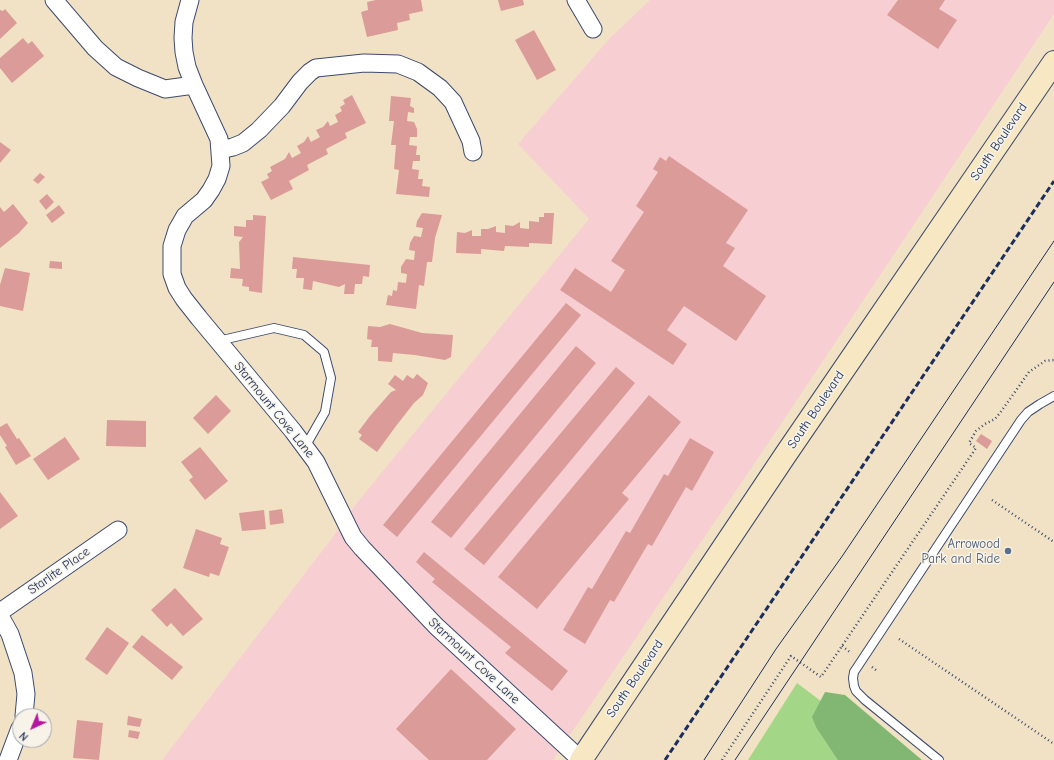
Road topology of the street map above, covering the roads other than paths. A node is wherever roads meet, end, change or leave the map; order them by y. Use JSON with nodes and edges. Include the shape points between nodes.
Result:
{"nodes":[{"id":1,"x":54,"y":0,"type":"edge"},
{"id":2,"x":190,"y":0,"type":"edge"},
{"id":3,"x":576,"y":0,"type":"edge"},
{"id":4,"x":593,"y":29,"type":"dead end"},
{"id":5,"x":1054,"y":62,"type":"edge"},
{"id":6,"x":194,"y":85,"type":"junction"},
{"id":7,"x":220,"y":150,"type":"junction"},
{"id":8,"x":474,"y":152,"type":"dead end"},
{"id":9,"x":218,"y":341,"type":"junction"},
{"id":10,"x":1054,"y":396,"type":"edge"},
{"id":11,"x":305,"y":447,"type":"junction"},
{"id":12,"x":118,"y":530,"type":"dead end"},
{"id":13,"x":0,"y":612,"type":"edge"},
{"id":14,"x":0,"y":616,"type":"edge"},
{"id":15,"x":25,"y":708,"type":"edge"},
{"id":16,"x":12,"y":748,"type":"edge"},
{"id":17,"x":8,"y":760,"type":"edge"},
{"id":18,"x":581,"y":760,"type":"edge"},
{"id":19,"x":939,"y":760,"type":"edge"}],
"edges":[{"from":1,"to":6,"type":"street","via":[[95,48],[116,67],[165,89]]},
{"from":2,"to":6,"type":"street","name":"Starmount Cove Lane","via":[[183,38],[187,67]]},
{"from":3,"to":4,"type":"street"},
{"from":5,"to":18,"type":"main road","name":"South Boulevard"},
{"from":6,"to":7,"type":"street","name":"Starmount Cove Lane","via":[[219,139]]},
{"from":7,"to":8,"type":"street","via":[[234,148],[259,130],[300,82],[316,68],[364,63],[398,64],[418,72],[440,88],[453,102]]},
{"from":7,"to":9,"type":"street","name":"Starmount Cove Lane","via":[[221,166],[217,179],[204,200],[185,216],[172,246],[172,274],[178,288]]},
{"from":9,"to":11,"type":"street","name":"Starmount Cove Lane"},
{"from":9,"to":11,"type":"lane","via":[[274,328],[304,335],[324,352],[331,378],[325,412]]},
{"from":10,"to":19,"type":"lane","via":[[1028,412],[1021,420],[854,672],[854,686],[864,700]]},
{"from":11,"to":18,"type":"street","name":"Starmount Cove Lane","via":[[316,462],[350,531],[362,548],[441,630]]},
{"from":12,"to":13,"type":"street","name":"Starlite Place"},
{"from":14,"to":15,"type":"street","via":[[10,634],[23,673]]},
{"from":16,"to":17,"type":"street"}]}
